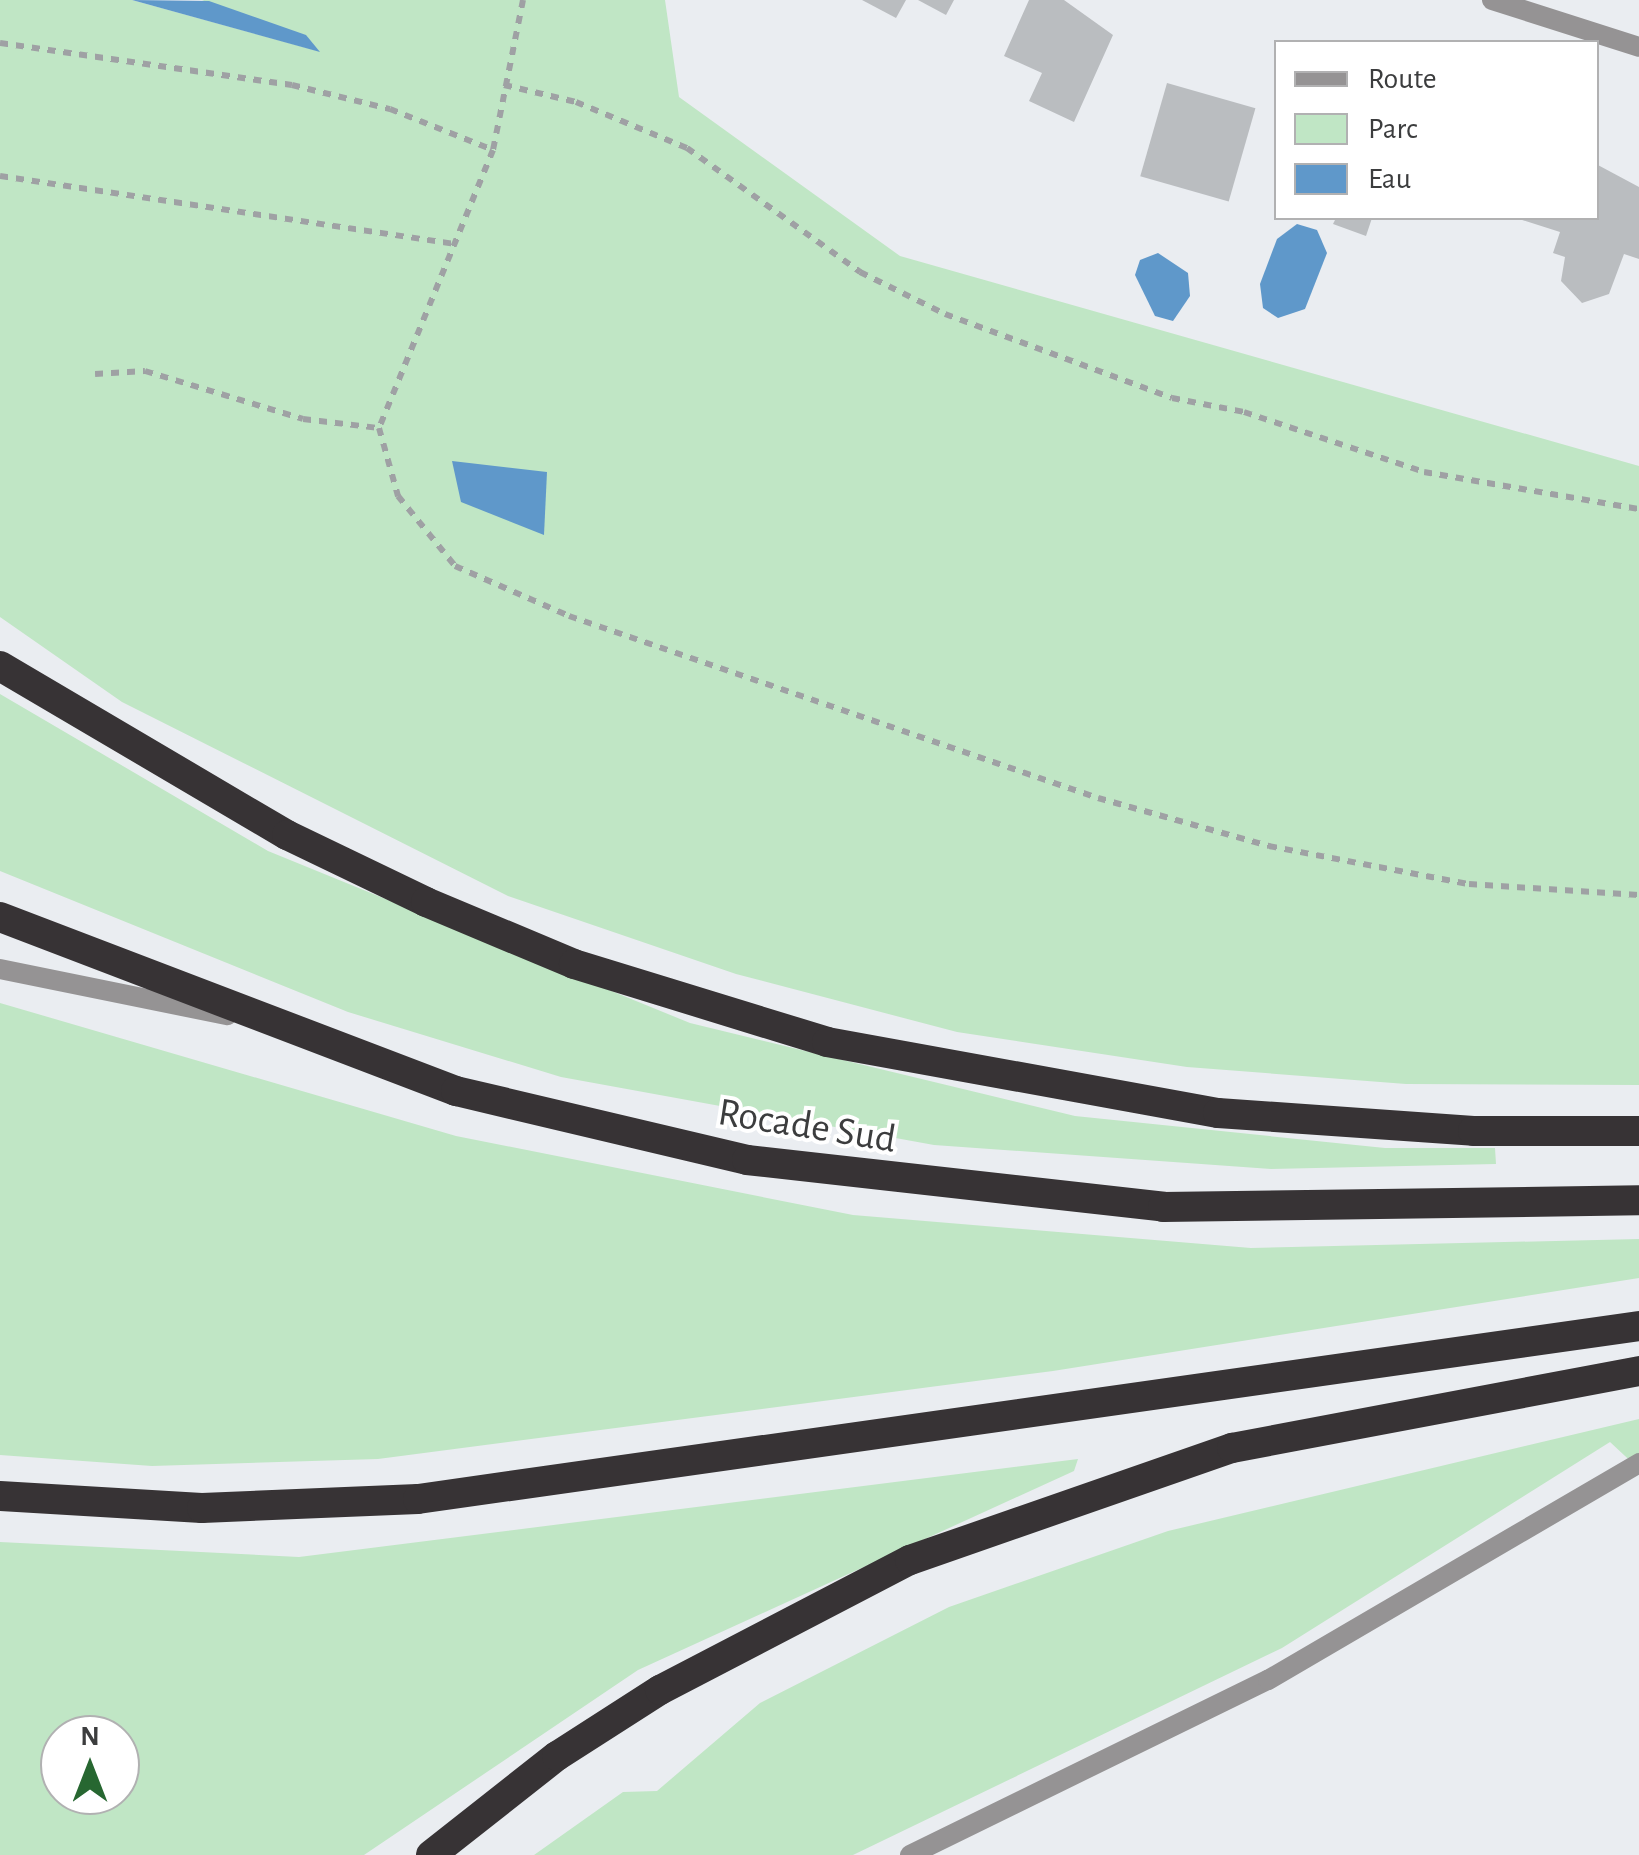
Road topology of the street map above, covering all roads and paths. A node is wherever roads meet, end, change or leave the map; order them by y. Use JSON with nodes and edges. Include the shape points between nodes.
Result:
{"nodes":[{"id":1,"x":524,"y":0,"type":"edge"},
{"id":2,"x":1492,"y":0,"type":"edge"},
{"id":3,"x":0,"y":43,"type":"edge"},
{"id":4,"x":1639,"y":47,"type":"edge"},
{"id":5,"x":504,"y":85,"type":"junction"},
{"id":6,"x":493,"y":150,"type":"junction"},
{"id":7,"x":0,"y":176,"type":"edge"},
{"id":8,"x":456,"y":244,"type":"junction"},
{"id":9,"x":95,"y":374,"type":"dead end"},
{"id":10,"x":379,"y":428,"type":"junction"},
{"id":11,"x":1639,"y":509,"type":"edge"},
{"id":12,"x":0,"y":666,"type":"edge"},
{"id":13,"x":1639,"y":895,"type":"edge"},
{"id":14,"x":0,"y":917,"type":"edge"},
{"id":15,"x":0,"y":970,"type":"edge"},
{"id":16,"x":244,"y":1018,"type":"junction"},
{"id":17,"x":1639,"y":1130,"type":"edge"},
{"id":18,"x":1639,"y":1200,"type":"edge"},
{"id":19,"x":1639,"y":1326,"type":"edge"},
{"id":20,"x":1639,"y":1371,"type":"edge"},
{"id":21,"x":1639,"y":1464,"type":"edge"},
{"id":22,"x":0,"y":1496,"type":"edge"},
{"id":23,"x":431,"y":1855,"type":"edge"},
{"id":24,"x":910,"y":1855,"type":"edge"}],
"edges":[{"from":1,"to":5,"type":"path"},
{"from":2,"to":4,"type":"street"},
{"from":3,"to":6,"type":"path","via":[[292,85],[390,108]]},
{"from":5,"to":6,"type":"path"},
{"from":5,"to":11,"type":"path","via":[[576,102],[687,148],[860,272],[945,314],[1172,398],[1244,412],[1424,472]]},
{"from":6,"to":8,"type":"path"},
{"from":7,"to":8,"type":"path"},
{"from":8,"to":10,"type":"path"},
{"from":9,"to":10,"type":"path","via":[[145,371],[303,419]]},
{"from":10,"to":13,"type":"path","via":[[398,496],[455,566],[568,616],[1098,798],[1268,846],[1469,884]]},
{"from":12,"to":17,"type":"highway","via":[[287,835],[426,902],[574,964],[827,1042],[1218,1113],[1455,1130]]},
{"from":14,"to":16,"type":"highway","name":"Rocade Sud"},
{"from":15,"to":16,"type":"street"},
{"from":16,"to":18,"type":"highway","name":"Rocade Sud","via":[[558,1119],[747,1160],[953,1188],[1319,1210]]},
{"from":19,"to":22,"type":"highway","via":[[454,1495],[222,1508]]},
{"from":20,"to":23,"type":"highway","via":[[1232,1448],[910,1560],[660,1690],[557,1756]]},
{"from":21,"to":24,"type":"street","via":[[1268,1680]]}]}
